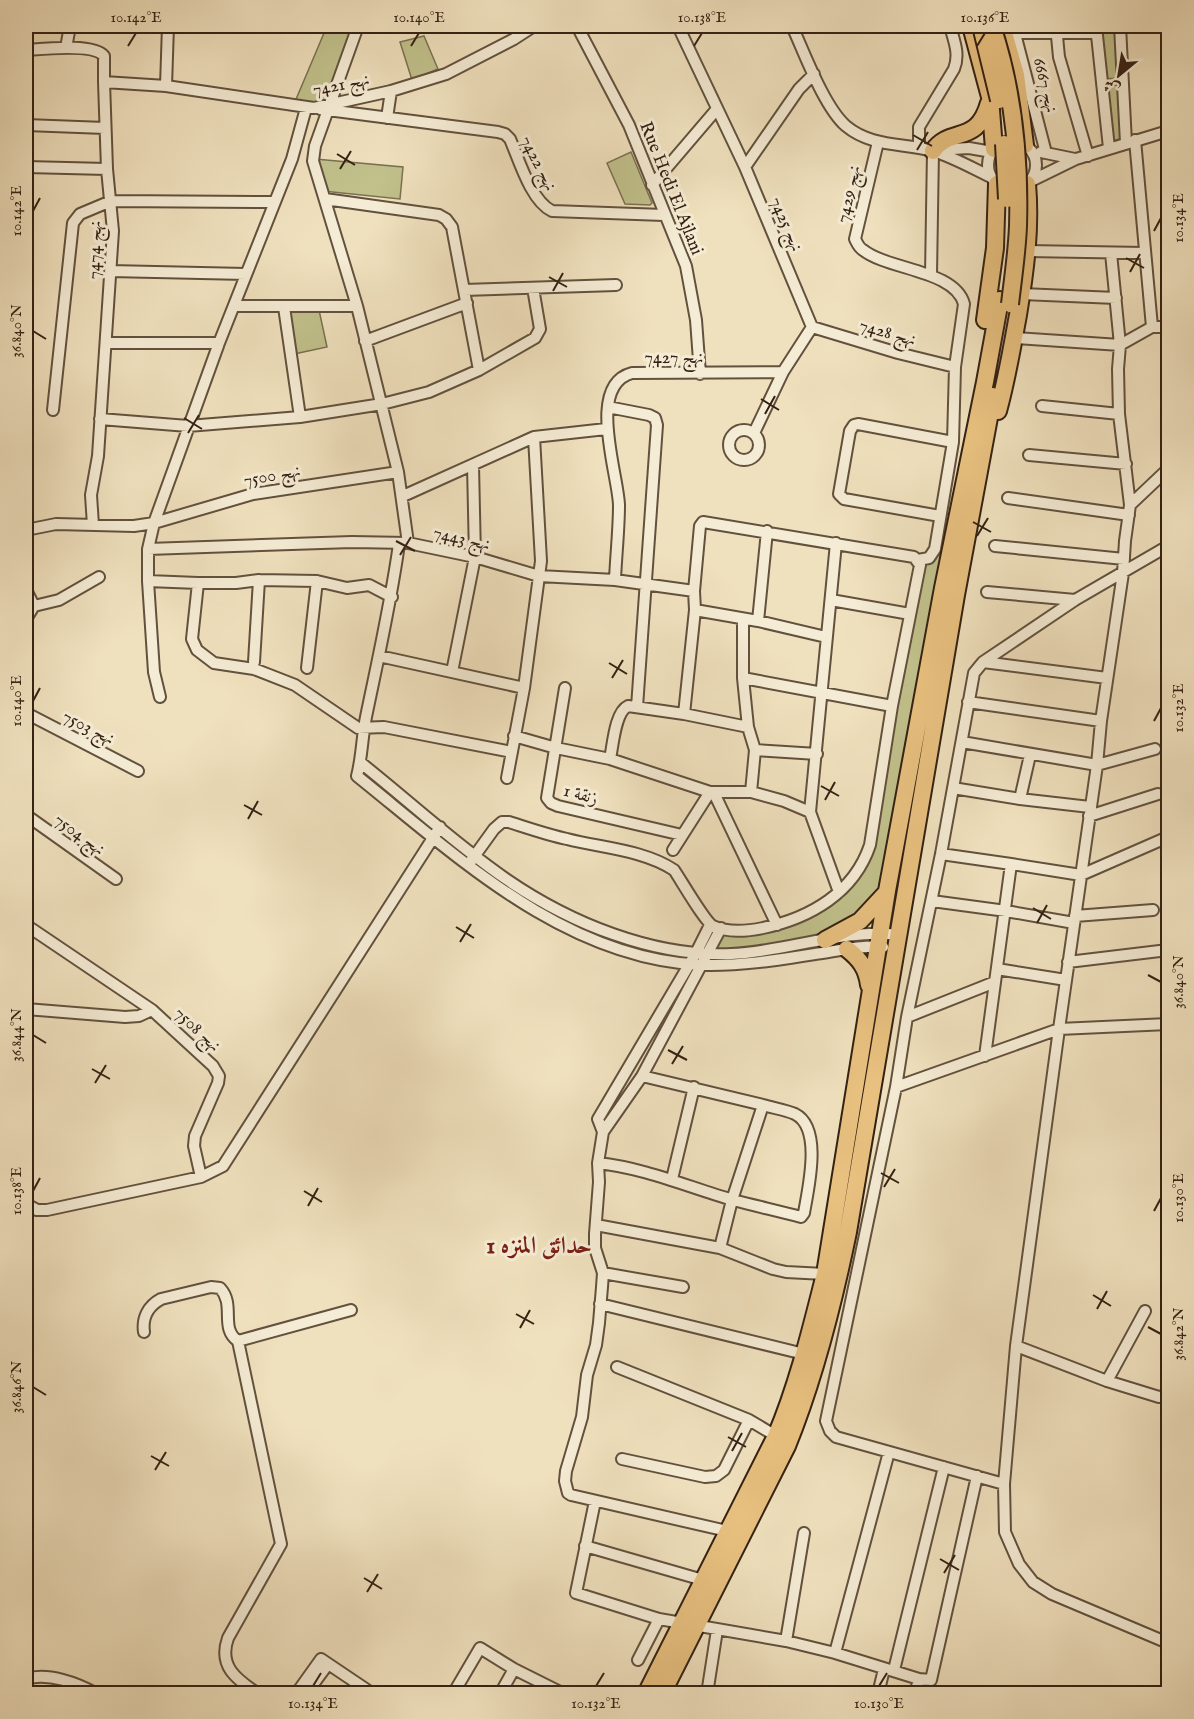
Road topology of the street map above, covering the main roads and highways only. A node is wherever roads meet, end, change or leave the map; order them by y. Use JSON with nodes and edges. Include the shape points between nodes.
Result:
{"nodes":[{"id":1,"x":971,"y":26,"type":"edge"},
{"id":2,"x":981,"y":26,"type":"edge"},
{"id":3,"x":992,"y":26,"type":"edge"},
{"id":4,"x":1011,"y":28,"type":"edge"},
{"id":5,"x":990,"y":97,"type":"junction"},
{"id":6,"x":1027,"y":147,"type":"road end"},
{"id":7,"x":926,"y":150,"type":"road end"},
{"id":8,"x":993,"y":151,"type":"road end"},
{"id":9,"x":994,"y":180,"type":"road end"},
{"id":10,"x":1029,"y":183,"type":"road end"},
{"id":11,"x":1010,"y":299,"type":"junction"},
{"id":12,"x":980,"y":441,"type":"junction"},
{"id":13,"x":887,"y":891,"type":"junction"},
{"id":14,"x":825,"y":940,"type":"road end"},
{"id":15,"x":847,"y":949,"type":"road end"},
{"id":16,"x":869,"y":994,"type":"junction"},
{"id":17,"x":689,"y":1625,"type":"junction"},
{"id":18,"x":646,"y":1694,"type":"edge"},
{"id":19,"x":662,"y":1694,"type":"edge"}],
"edges":[{"from":1,"to":5,"type":"highway"},
{"from":2,"to":11,"type":"highway","bridge":true,"via":[[999,102],[1005,156]]},
{"from":3,"to":11,"type":"highway","bridge":true,"via":[[1004,68],[1018,170],[1018,225]]},
{"from":4,"to":6,"type":"highway"},
{"from":5,"to":7,"type":"highway","via":[[986,114],[975,128]]},
{"from":5,"to":8,"type":"highway"},
{"from":9,"to":12,"type":"highway","via":[[996,248],[971,411]]},
{"from":10,"to":11,"type":"highway","via":[[1027,250]]},
{"from":11,"to":12,"type":"highway"},
{"from":11,"to":12,"type":"highway","via":[[1015,338],[1004,391],[995,420]]},
{"from":12,"to":13,"type":"highway"},
{"from":12,"to":17,"type":"highway","via":[[960,577],[834,1298],[803,1406],[787,1446]]},
{"from":13,"to":14,"type":"highway","via":[[860,921]]},
{"from":13,"to":16,"type":"highway"},
{"from":15,"to":16,"type":"highway","via":[[865,968]]},
{"from":16,"to":17,"type":"highway","via":[[825,1274],[792,1400],[704,1580]]},
{"from":17,"to":18,"type":"highway"},
{"from":17,"to":19,"type":"highway"}]}
